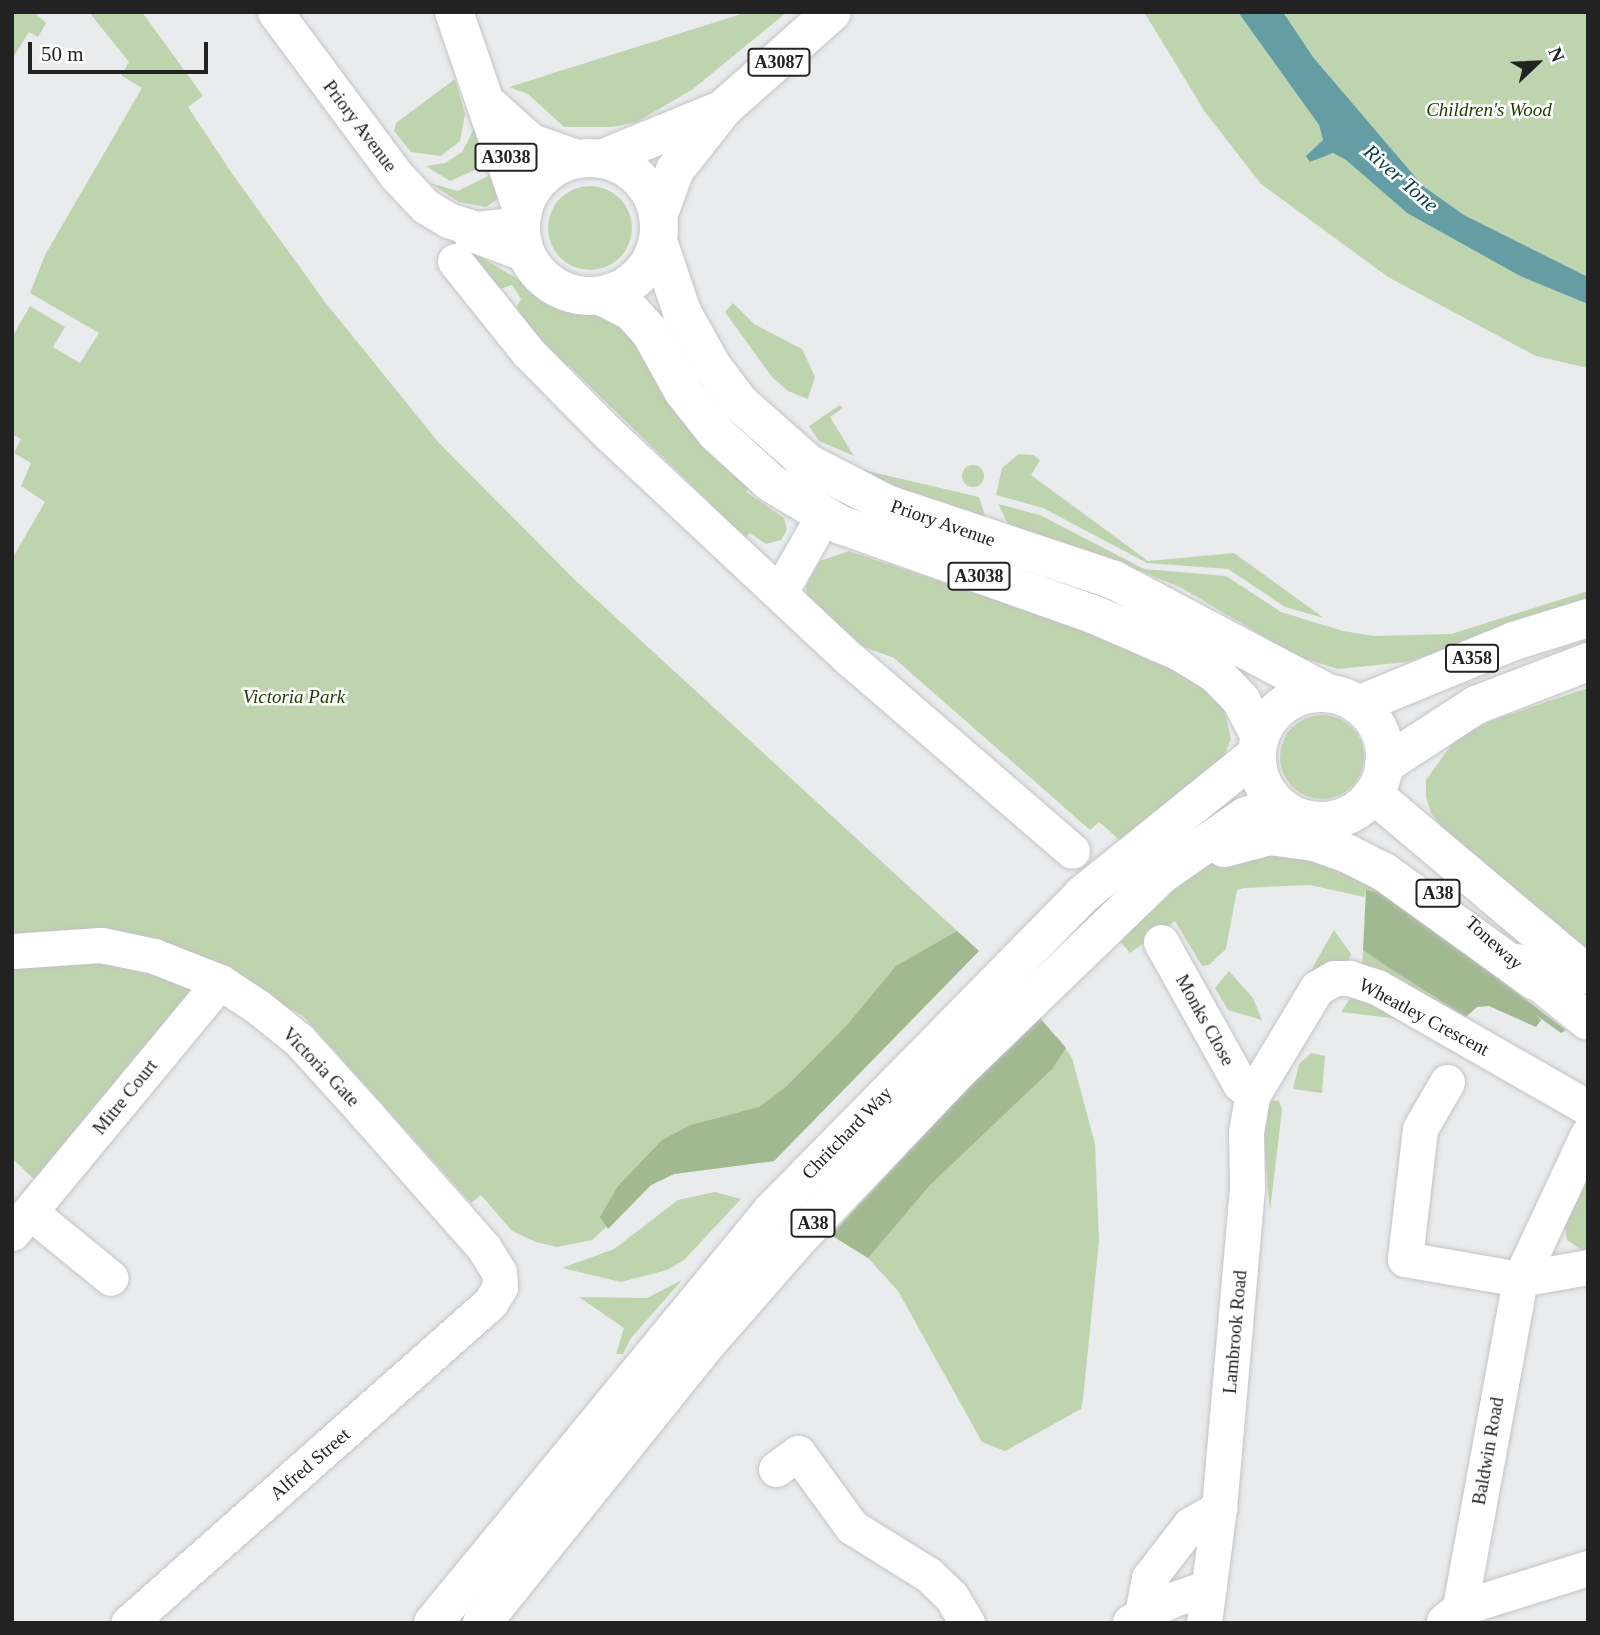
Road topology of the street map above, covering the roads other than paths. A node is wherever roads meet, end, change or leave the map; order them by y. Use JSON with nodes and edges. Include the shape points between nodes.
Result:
{"nodes":[{"id":1,"x":275,"y":12,"type":"edge"},
{"id":2,"x":454,"y":12,"type":"edge"},
{"id":3,"x":832,"y":12,"type":"edge"},
{"id":4,"x":487,"y":103,"type":"junction"},
{"id":5,"x":724,"y":108,"type":"junction"},
{"id":6,"x":589,"y":159,"type":"junction"},
{"id":7,"x":658,"y":229,"type":"junction"},
{"id":8,"x":523,"y":230,"type":"junction"},
{"id":9,"x":455,"y":261,"type":"dead end"},
{"id":10,"x":601,"y":296,"type":"junction"},
{"id":11,"x":823,"y":516,"type":"junction"},
{"id":12,"x":782,"y":590,"type":"junction"},
{"id":13,"x":1588,"y":618,"type":"edge"},
{"id":14,"x":1588,"y":662,"type":"edge"},
{"id":15,"x":1343,"y":699,"type":"junction"},
{"id":16,"x":1258,"y":745,"type":"junction"},
{"id":17,"x":1378,"y":779,"type":"junction"},
{"id":18,"x":1280,"y":806,"type":"junction"},
{"id":19,"x":1329,"y":820,"type":"junction"},
{"id":20,"x":1072,"y":851,"type":"dead end"},
{"id":21,"x":1183,"y":859,"type":"junction"},
{"id":22,"x":1161,"y":942,"type":"dead end"},
{"id":23,"x":12,"y":951,"type":"edge"},
{"id":24,"x":1588,"y":975,"type":"edge"},
{"id":25,"x":1535,"y":981,"type":"junction"},
{"id":26,"x":220,"y":982,"type":"junction"},
{"id":27,"x":1588,"y":1021,"type":"edge"},
{"id":28,"x":1281,"y":1048,"type":"joint"},
{"id":29,"x":1447,"y":1082,"type":"dead end"},
{"id":30,"x":1253,"y":1094,"type":"junction"},
{"id":31,"x":1588,"y":1108,"type":"edge"},
{"id":32,"x":1588,"y":1134,"type":"edge"},
{"id":33,"x":21,"y":1222,"type":"edge"},
{"id":34,"x":1588,"y":1267,"type":"edge"},
{"id":35,"x":111,"y":1278,"type":"dead end"},
{"id":36,"x":1520,"y":1279,"type":"junction"},
{"id":37,"x":490,"y":1303,"type":"joint"},
{"id":38,"x":798,"y":1453,"type":"dead end"},
{"id":39,"x":1219,"y":1508,"type":"junction"},
{"id":40,"x":1588,"y":1568,"type":"edge"},
{"id":41,"x":1209,"y":1587,"type":"junction"},
{"id":42,"x":1135,"y":1618,"type":"edge"},
{"id":43,"x":1452,"y":1618,"type":"edge"},
{"id":44,"x":128,"y":1623,"type":"edge"},
{"id":45,"x":433,"y":1623,"type":"edge"},
{"id":46,"x":482,"y":1623,"type":"edge"},
{"id":47,"x":967,"y":1623,"type":"edge"},
{"id":48,"x":1204,"y":1623,"type":"edge"}],
"edges":[{"from":1,"to":8,"type":"street","name":"Priory Avenue","via":[[425,206],[497,247]]},
{"from":2,"to":4,"type":"main road","number":"A3038"},
{"from":3,"to":5,"type":"main road","number":"A3087"},
{"from":4,"to":6,"type":"main road","number":"A3038","via":[[531,143]]},
{"from":4,"to":8,"type":"main road","number":"A3038"},
{"from":5,"to":6,"type":"main road","number":"A3087"},
{"from":5,"to":7,"type":"main road","number":"A3087","via":[[675,170]]},
{"from":6,"to":7,"type":"main road","number":"A3038","via":[[632,172],[653,199]]},
{"from":6,"to":8,"type":"main road","number":"A3038","via":[[542,177]]},
{"from":7,"to":10,"type":"main road","via":[[638,278]]},
{"from":7,"to":15,"type":"main road","name":"Priory Avenue","number":"A3038","via":[[682,312],[712,366],[740,403],[808,464],[887,504],[1114,580]]},
{"from":8,"to":10,"type":"main road","number":"A3038","via":[[549,283],[582,296]]},
{"from":9,"to":12,"type":"street","via":[[503,303],[607,432]]},
{"from":10,"to":11,"type":"main road","name":"Priory Avenue","number":"A3038","via":[[631,311],[650,332],[682,391],[749,466]]},
{"from":11,"to":12,"type":"street"},
{"from":11,"to":16,"type":"main road","name":"Priory Avenue","number":"A3038","via":[[901,549],[1095,615],[1180,652],[1216,674],[1241,700]]},
{"from":12,"to":20,"type":"street","via":[[851,660]]},
{"from":13,"to":15,"type":"main road","number":"A358"},
{"from":14,"to":17,"type":"main road","number":"A358","via":[[1476,705]]},
{"from":15,"to":16,"type":"main road","number":"A38","via":[[1293,699],[1267,721]]},
{"from":15,"to":17,"type":"main road","via":[[1379,731]]},
{"from":16,"to":18,"type":"main road","via":[[1262,783]]},
{"from":16,"to":45,"type":"main road","name":"Chritchard Way","number":"A38","via":[[1082,895],[772,1211]]},
{"from":17,"to":19,"type":"main road","via":[[1354,811]]},
{"from":17,"to":24,"type":"main road","name":"Toneway","number":"A38"},
{"from":18,"to":19,"type":"main road","number":"A38","via":[[1312,820]]},
{"from":18,"to":21,"type":"main road","name":"Chritchard Way","number":"A38","via":[[1245,816]]},
{"from":19,"to":25,"type":"main road","name":"Toneway","number":"A38","via":[[1361,835],[1430,886]]},
{"from":21,"to":25,"type":"main road","via":[[1270,836],[1314,842],[1384,872]]},
{"from":21,"to":46,"type":"main road","name":"Chritchard Way","number":"A38","via":[[1114,917],[954,1074],[799,1238],[709,1341]]},
{"from":22,"to":30,"type":"street","name":"Monks Close","via":[[1240,1084]]},
{"from":23,"to":26,"type":"street","name":"Victoria Gate","via":[[101,946],[154,956]]},
{"from":25,"to":27,"type":"main road","name":"Toneway","number":"A38"},
{"from":26,"to":33,"type":"street","name":"Mitre Court"},
{"from":26,"to":37,"type":"street","name":"Victoria Gate","via":[[299,1040],[484,1248],[499,1272],[499,1287]]},
{"from":28,"to":30,"type":"street","name":"Lambrook Road"},
{"from":28,"to":31,"type":"street","name":"Wheatley Crescent","via":[[1317,988],[1334,978],[1349,978],[1377,988]]},
{"from":29,"to":36,"type":"street","via":[[1420,1129],[1403,1274]]},
{"from":30,"to":39,"type":"street","name":"Lambrook Road","via":[[1246,1132],[1247,1189]]},
{"from":32,"to":36,"type":"street","name":"Baldwin Road"},
{"from":33,"to":35,"type":"street","name":"Mitre Court"},
{"from":34,"to":36,"type":"street"},
{"from":36,"to":43,"type":"street","name":"Baldwin Road"},
{"from":37,"to":44,"type":"street","name":"Alfred Street"},
{"from":38,"to":47,"type":"street","via":[[852,1527],[929,1575],[951,1596]]},
{"from":39,"to":41,"type":"street","name":"Lambrook Road"},
{"from":39,"to":42,"type":"street","via":[[1190,1525],[1149,1578]]},
{"from":40,"to":43,"type":"street"},
{"from":41,"to":42,"type":"street"},
{"from":41,"to":48,"type":"street","name":"Lambrook Road"}]}
